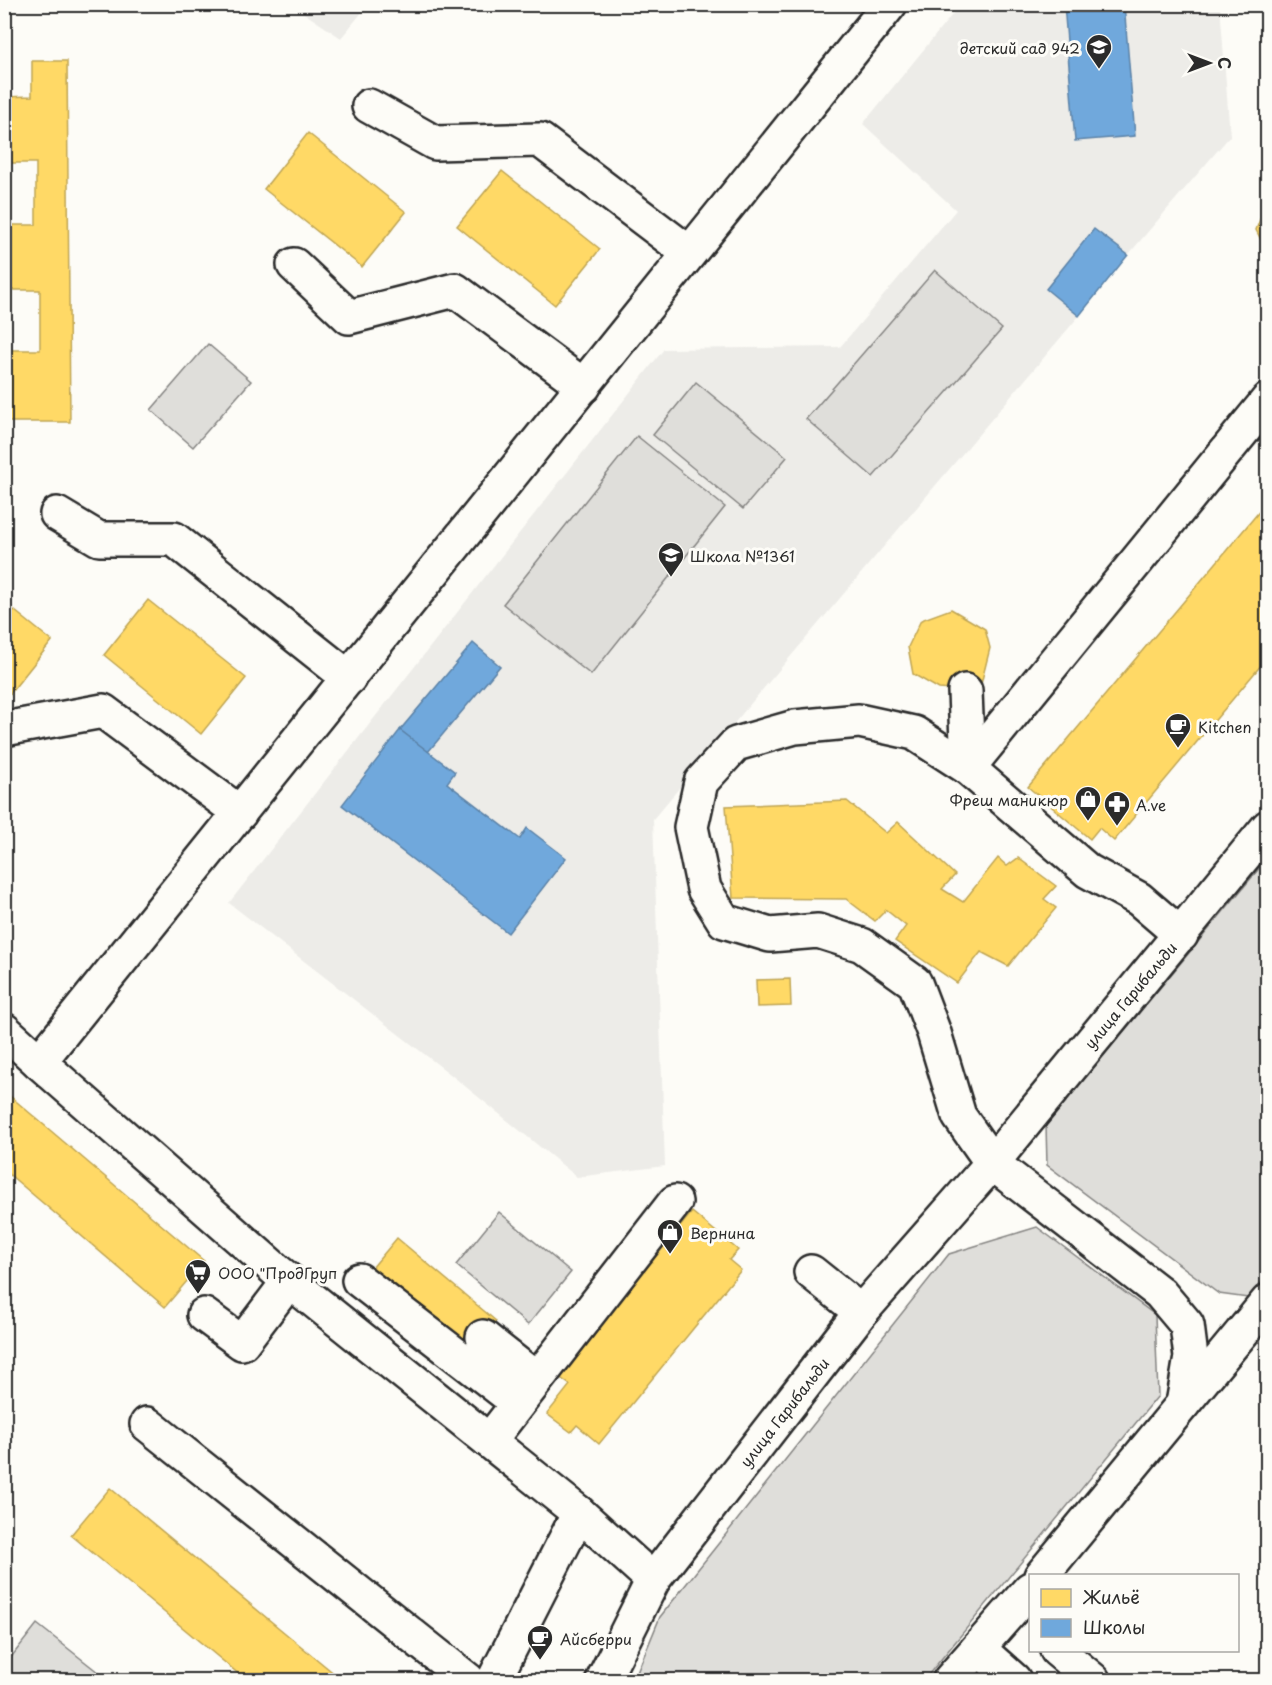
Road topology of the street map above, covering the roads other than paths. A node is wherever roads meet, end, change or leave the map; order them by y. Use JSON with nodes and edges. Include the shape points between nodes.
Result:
{"nodes":[{"id":1,"x":890,"y":4,"type":"edge"},
{"id":2,"x":369,"y":106,"type":"dead end"},
{"id":3,"x":689,"y":253,"type":"junction"},
{"id":4,"x":294,"y":266,"type":"dead end"},
{"id":5,"x":584,"y":386,"type":"junction"},
{"id":6,"x":1268,"y":400,"type":"edge"},
{"id":7,"x":57,"y":514,"type":"dead end"},
{"id":8,"x":349,"y":678,"type":"junction"},
{"id":9,"x":965,"y":691,"type":"dead end"},
{"id":10,"x":4,"y":729,"type":"edge"},
{"id":11,"x":968,"y":768,"type":"junction"},
{"id":12,"x":240,"y":813,"type":"junction"},
{"id":13,"x":1268,"y":827,"type":"edge"},
{"id":14,"x":1181,"y":935,"type":"junction"},
{"id":15,"x":4,"y":1030,"type":"edge"},
{"id":16,"x":39,"y":1062,"type":"junction"},
{"id":17,"x":992,"y":1163,"type":"junction"},
{"id":18,"x":675,"y":1202,"type":"dead end"},
{"id":19,"x":811,"y":1272,"type":"dead end"},
{"id":20,"x":359,"y":1280,"type":"dead end"},
{"id":21,"x":289,"y":1281,"type":"junction"},
{"id":22,"x":861,"y":1312,"type":"junction"},
{"id":23,"x":204,"y":1315,"type":"dead end"},
{"id":24,"x":1261,"y":1322,"type":"edge"},
{"id":25,"x":483,"y":1337,"type":"dead end"},
{"id":26,"x":527,"y":1391,"type":"junction"},
{"id":27,"x":1183,"y":1404,"type":"junction"},
{"id":28,"x":147,"y":1424,"type":"dead end"},
{"id":29,"x":489,"y":1441,"type":"junction"},
{"id":30,"x":579,"y":1513,"type":"junction"},
{"id":31,"x":1042,"y":1574,"type":"edge"},
{"id":32,"x":653,"y":1580,"type":"junction"},
{"id":33,"x":1024,"y":1610,"type":"edge"},
{"id":34,"x":979,"y":1649,"type":"junction"},
{"id":35,"x":1059,"y":1652,"type":"edge"},
{"id":36,"x":468,"y":1680,"type":"edge"},
{"id":37,"x":494,"y":1680,"type":"edge"},
{"id":38,"x":603,"y":1680,"type":"edge"},
{"id":39,"x":950,"y":1680,"type":"edge"},
{"id":40,"x":1014,"y":1680,"type":"edge"},
{"id":41,"x":1093,"y":1680,"type":"edge"}],
"edges":[{"from":1,"to":3,"type":"street"},
{"from":2,"to":3,"type":"street","via":[[435,143],[540,140]]},
{"from":3,"to":5,"type":"street"},
{"from":4,"to":5,"type":"street","via":[[349,317],[455,290]]},
{"from":5,"to":8,"type":"street"},
{"from":6,"to":11,"type":"street"},
{"from":7,"to":8,"type":"street","via":[[99,539],[174,539]]},
{"from":8,"to":12,"type":"street"},
{"from":9,"to":11,"type":"street"},
{"from":10,"to":12,"type":"street","via":[[103,711]]},
{"from":11,"to":14,"type":"street","via":[[1088,872],[1139,899]]},
{"from":11,"to":17,"type":"street","via":[[914,733],[859,721],[795,727],[736,744],[701,782],[691,827],[704,889],[724,921],[770,935],[818,932],[862,945],[915,983],[959,1116]]},
{"from":12,"to":16,"type":"street"},
{"from":13,"to":14,"type":"street","name":"улица Гарибальди"},
{"from":14,"to":17,"type":"street","name":"улица Гарибальди"},
{"from":15,"to":16,"type":"street"},
{"from":16,"to":21,"type":"street"},
{"from":17,"to":22,"type":"street","name":"улица Гарибальди"},
{"from":17,"to":27,"type":"street","via":[[1160,1293],[1187,1325],[1191,1357]]},
{"from":18,"to":26,"type":"street"},
{"from":19,"to":22,"type":"street"},
{"from":20,"to":26,"type":"street"},
{"from":21,"to":23,"type":"street","via":[[242,1344]]},
{"from":21,"to":29,"type":"street"},
{"from":22,"to":32,"type":"street","name":"улица Гарибальди"},
{"from":24,"to":27,"type":"street"},
{"from":25,"to":26,"type":"street"},
{"from":26,"to":29,"type":"street"},
{"from":27,"to":31,"type":"street"},
{"from":28,"to":36,"type":"street"},
{"from":29,"to":30,"type":"street"},
{"from":30,"to":32,"type":"street"},
{"from":30,"to":37,"type":"street"},
{"from":32,"to":38,"type":"street","name":"улица Гарибальди"},
{"from":33,"to":34,"type":"street"},
{"from":34,"to":39,"type":"street"},
{"from":34,"to":40,"type":"street"},
{"from":35,"to":41,"type":"street"}]}
